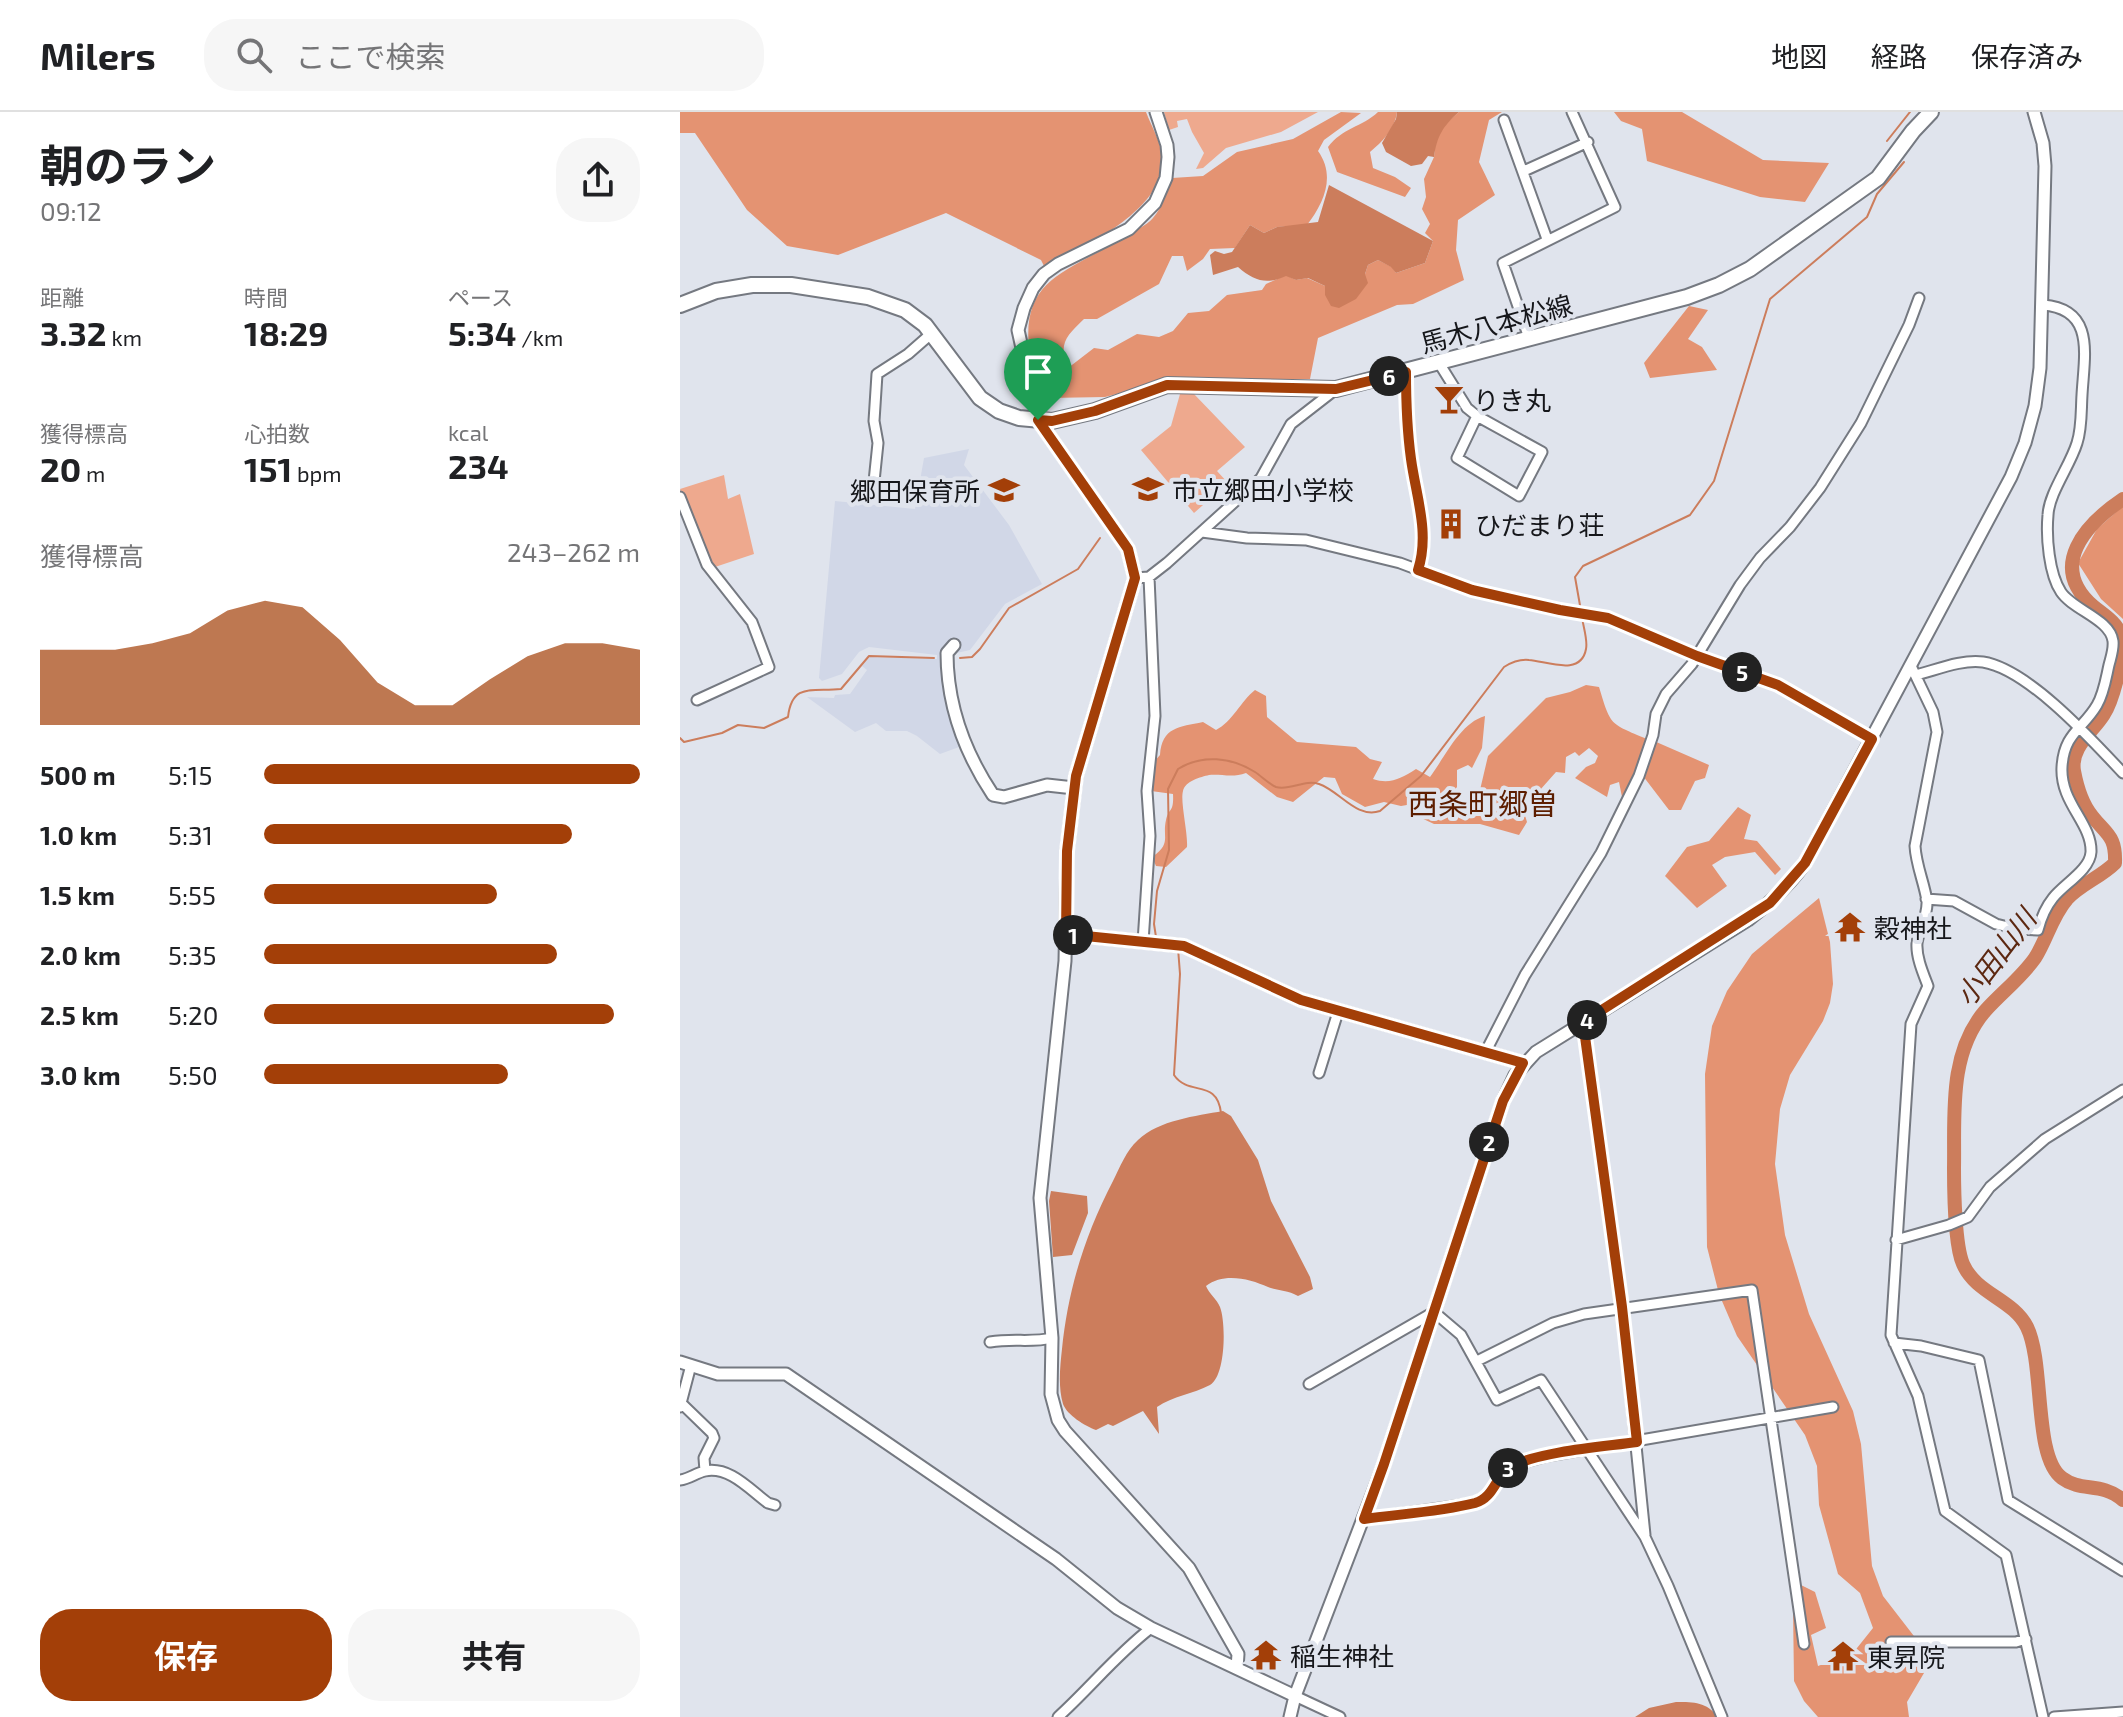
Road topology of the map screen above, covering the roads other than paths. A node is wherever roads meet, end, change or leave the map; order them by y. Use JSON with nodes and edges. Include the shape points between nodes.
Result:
{"nodes":[{"id":1,"x":1156,"y":112,"type":"edge"},
{"id":2,"x":1572,"y":112,"type":"edge"},
{"id":3,"x":1931,"y":112,"type":"edge"},
{"id":4,"x":2034,"y":112,"type":"edge"},
{"id":5,"x":1504,"y":120,"type":"dead end"},
{"id":6,"x":1588,"y":142,"type":"junction"},
{"id":7,"x":1524,"y":171,"type":"junction"},
{"id":8,"x":1547,"y":239,"type":"junction"},
{"id":9,"x":1919,"y":298,"type":"dead end"},
{"id":10,"x":680,"y":305,"type":"edge"},
{"id":11,"x":2043,"y":305,"type":"junction"},
{"id":12,"x":932,"y":333,"type":"junction"},
{"id":13,"x":1529,"y":338,"type":"junction"},
{"id":14,"x":1439,"y":363,"type":"junction"},
{"id":15,"x":1406,"y":372,"type":"junction"},
{"id":16,"x":1336,"y":389,"type":"junction"},
{"id":17,"x":1477,"y":416,"type":"junction"},
{"id":18,"x":1038,"y":420,"type":"junction"},
{"id":19,"x":873,"y":491,"type":"dead end"},
{"id":20,"x":680,"y":497,"type":"edge"},
{"id":21,"x":1202,"y":532,"type":"junction"},
{"id":22,"x":1418,"y":570,"type":"junction"},
{"id":23,"x":1149,"y":577,"type":"junction"},
{"id":24,"x":1135,"y":578,"type":"junction"},
{"id":25,"x":954,"y":645,"type":"dead end"},
{"id":26,"x":1697,"y":656,"type":"junction"},
{"id":27,"x":1913,"y":670,"type":"junction"},
{"id":28,"x":697,"y":700,"type":"dead end"},
{"id":29,"x":2078,"y":726,"type":"junction"},
{"id":30,"x":1872,"y":739,"type":"junction"},
{"id":31,"x":2123,"y":773,"type":"edge"},
{"id":32,"x":1074,"y":788,"type":"junction"},
{"id":33,"x":1926,"y":899,"type":"junction"},
{"id":34,"x":1066,"y":934,"type":"junction"},
{"id":35,"x":1143,"y":942,"type":"junction"},
{"id":36,"x":1338,"y":1012,"type":"junction"},
{"id":37,"x":1583,"y":1022,"type":"junction"},
{"id":38,"x":1486,"y":1051,"type":"junction"},
{"id":39,"x":1523,"y":1063,"type":"junction"},
{"id":40,"x":1319,"y":1073,"type":"dead end"},
{"id":41,"x":2123,"y":1090,"type":"edge"},
{"id":42,"x":1896,"y":1240,"type":"junction"},
{"id":43,"x":1622,"y":1307,"type":"junction"},
{"id":44,"x":1434,"y":1312,"type":"junction"},
{"id":45,"x":1052,"y":1338,"type":"junction"},
{"id":46,"x":990,"y":1342,"type":"dead end"},
{"id":47,"x":1894,"y":1343,"type":"junction"},
{"id":48,"x":1477,"y":1361,"type":"junction"},
{"id":49,"x":685,"y":1363,"type":"edge"},
{"id":50,"x":1309,"y":1384,"type":"dead end"},
{"id":51,"x":681,"y":1405,"type":"edge"},
{"id":52,"x":1833,"y":1407,"type":"dead end"},
{"id":53,"x":1771,"y":1420,"type":"junction"},
{"id":54,"x":1637,"y":1442,"type":"junction"},
{"id":55,"x":1585,"y":1450,"type":"junction"},
{"id":56,"x":705,"y":1471,"type":"junction"},
{"id":57,"x":680,"y":1480,"type":"edge"},
{"id":58,"x":775,"y":1505,"type":"dead end"},
{"id":59,"x":1364,"y":1519,"type":"junction"},
{"id":60,"x":1645,"y":1537,"type":"junction"},
{"id":61,"x":2123,"y":1571,"type":"edge"},
{"id":62,"x":1151,"y":1628,"type":"junction"},
{"id":63,"x":2026,"y":1639,"type":"junction"},
{"id":64,"x":1891,"y":1642,"type":"dead end"},
{"id":65,"x":1804,"y":1644,"type":"dead end"},
{"id":66,"x":1237,"y":1668,"type":"junction"},
{"id":67,"x":1295,"y":1696,"type":"junction"},
{"id":68,"x":2123,"y":1712,"type":"edge"},
{"id":69,"x":1058,"y":1717,"type":"edge"},
{"id":70,"x":1290,"y":1717,"type":"edge"},
{"id":71,"x":1340,"y":1717,"type":"edge"},
{"id":72,"x":1722,"y":1717,"type":"edge"},
{"id":73,"x":2043,"y":1717,"type":"edge"},
{"id":74,"x":2054,"y":1717,"type":"edge"}],
"edges":[{"from":1,"to":18,"type":"street","via":[[1168,157],[1155,203],[1129,229],[1050,270],[1024,308],[1018,330]]},
{"from":2,"to":6,"type":"street"},
{"from":3,"to":13,"type":"main road","name":"馬木八本松線","via":[[1878,178],[1738,276],[1687,297]]},
{"from":4,"to":11,"type":"street","via":[[2045,166]]},
{"from":5,"to":7,"type":"street"},
{"from":6,"to":7,"type":"street"},
{"from":6,"to":8,"type":"street","via":[[1615,207]]},
{"from":7,"to":8,"type":"street"},
{"from":8,"to":13,"type":"street","via":[[1503,263]]},
{"from":9,"to":26,"type":"street","via":[[1861,423],[1820,488],[1740,585]]},
{"from":10,"to":12,"type":"main road","name":"馬木八本松線","via":[[728,289],[791,285],[868,297],[905,310]]},
{"from":11,"to":27,"type":"street","via":[[2040,368],[2025,443]]},
{"from":11,"to":29,"type":"street","via":[[2073,315],[2085,345],[2079,439],[2047,516],[2052,563],[2059,590],[2111,633],[2114,645],[2101,698]]},
{"from":12,"to":18,"type":"main road","name":"馬木八本松線","via":[[980,398],[999,411]]},
{"from":12,"to":19,"type":"street","via":[[877,374]]},
{"from":13,"to":14,"type":"main road","name":"馬木八本松線"},
{"from":14,"to":15,"type":"main road","name":"馬木八本松線"},
{"from":14,"to":17,"type":"street"},
{"from":15,"to":16,"type":"main road","name":"馬木八本松線"},
{"from":15,"to":22,"type":"street","via":[[1411,460],[1422,513]]},
{"from":16,"to":18,"type":"main road","name":"馬木八本松線","via":[[1167,385],[1095,411]]},
{"from":16,"to":21,"type":"street","via":[[1291,424],[1261,478]]},
{"from":17,"to":17,"type":"street","via":[[1457,458],[1519,496],[1542,452]]},
{"from":18,"to":24,"type":"street","via":[[1128,549]]},
{"from":20,"to":28,"type":"street","via":[[707,565],[752,622],[769,667]]},
{"from":21,"to":22,"type":"street","via":[[1306,540]]},
{"from":21,"to":23,"type":"street"},
{"from":22,"to":26,"type":"street","via":[[1472,590],[1622,623]]},
{"from":23,"to":24,"type":"street"},
{"from":23,"to":35,"type":"street","via":[[1155,716],[1147,791],[1150,836]]},
{"from":24,"to":32,"type":"street"},
{"from":25,"to":32,"type":"street","via":[[947,653],[953,706],[977,771],[993,795],[1047,785]]},
{"from":26,"to":30,"type":"street","via":[[1778,685]]},
{"from":26,"to":38,"type":"street","via":[[1666,694],[1639,776],[1601,853],[1525,975]]},
{"from":27,"to":29,"type":"street","via":[[1986,662],[2034,689]]},
{"from":27,"to":30,"type":"street"},
{"from":27,"to":33,"type":"street","via":[[1937,732],[1915,846]]},
{"from":29,"to":31,"type":"street"},
{"from":29,"to":33,"type":"street","via":[[2064,754],[2063,779],[2069,803],[2086,831],[2090,858],[2054,897],[2038,930],[1996,924],[1954,901]]},
{"from":30,"to":37,"type":"street","via":[[1805,863],[1770,903]]},
{"from":32,"to":34,"type":"street"},
{"from":33,"to":42,"type":"street","via":[[1917,943],[1928,986],[1911,1024]]},
{"from":34,"to":35,"type":"street"},
{"from":34,"to":45,"type":"street","via":[[1040,1188]]},
{"from":35,"to":36,"type":"street","via":[[1184,946]]},
{"from":36,"to":38,"type":"street"},
{"from":36,"to":40,"type":"street"},
{"from":37,"to":39,"type":"street"},
{"from":37,"to":43,"type":"street"},
{"from":38,"to":39,"type":"street"},
{"from":39,"to":44,"type":"street","via":[[1503,1101]]},
{"from":41,"to":42,"type":"street","via":[[2045,1139],[1990,1187],[1968,1217]]},
{"from":42,"to":47,"type":"street"},
{"from":43,"to":48,"type":"street","via":[[1553,1323]]},
{"from":43,"to":53,"type":"street","via":[[1752,1290]]},
{"from":43,"to":54,"type":"street"},
{"from":44,"to":48,"type":"street","via":[[1461,1335]]},
{"from":44,"to":50,"type":"street"},
{"from":44,"to":59,"type":"street"},
{"from":45,"to":46,"type":"street"},
{"from":45,"to":66,"type":"street","via":[[1051,1394],[1058,1420],[1189,1568],[1238,1654]]},
{"from":47,"to":61,"type":"street","via":[[1979,1360],[2008,1500]]},
{"from":47,"to":63,"type":"street","via":[[1918,1396],[1945,1511],[2006,1555]]},
{"from":48,"to":55,"type":"street","via":[[1497,1400],[1541,1380]]},
{"from":49,"to":51,"type":"street"},
{"from":49,"to":62,"type":"street","via":[[718,1374],[786,1374]]},
{"from":51,"to":56,"type":"street","via":[[714,1438],[704,1458]]},
{"from":52,"to":53,"type":"street"},
{"from":53,"to":54,"type":"street"},
{"from":53,"to":65,"type":"street"},
{"from":54,"to":55,"type":"street"},
{"from":54,"to":60,"type":"street"},
{"from":55,"to":59,"type":"street","via":[[1513,1465],[1491,1493],[1475,1503]]},
{"from":55,"to":60,"type":"street"},
{"from":56,"to":57,"type":"street"},
{"from":56,"to":58,"type":"street","via":[[730,1475]]},
{"from":59,"to":67,"type":"street"},
{"from":60,"to":72,"type":"street"},
{"from":62,"to":66,"type":"street"},
{"from":62,"to":69,"type":"street"},
{"from":63,"to":64,"type":"street"},
{"from":63,"to":73,"type":"street"},
{"from":66,"to":67,"type":"street"},
{"from":67,"to":70,"type":"street"},
{"from":67,"to":71,"type":"street"},
{"from":68,"to":74,"type":"street"}]}
